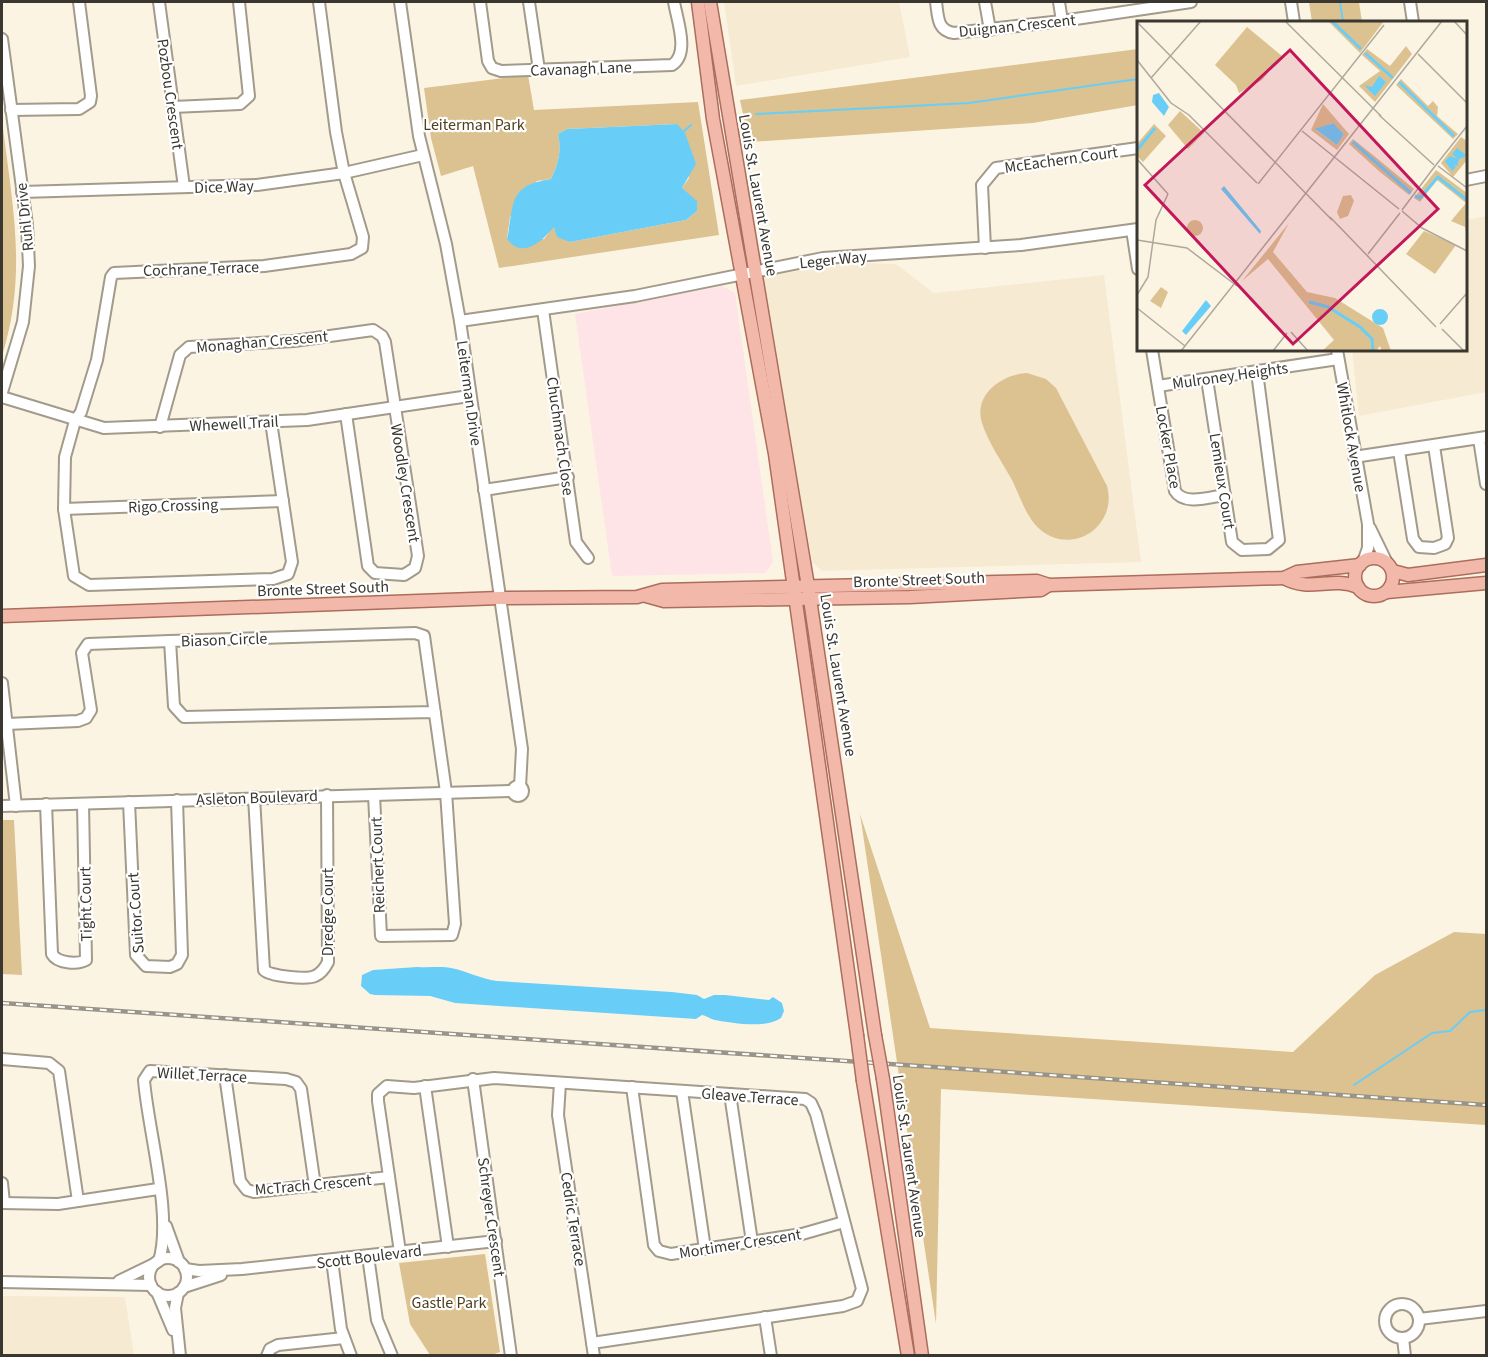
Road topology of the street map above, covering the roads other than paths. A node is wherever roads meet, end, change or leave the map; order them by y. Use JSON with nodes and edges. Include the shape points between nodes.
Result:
{"nodes":[{"id":1,"x":79,"y":2,"type":"edge"},
{"id":2,"x":159,"y":2,"type":"edge"},
{"id":3,"x":239,"y":2,"type":"edge"},
{"id":4,"x":319,"y":2,"type":"edge"},
{"id":5,"x":400,"y":2,"type":"edge"},
{"id":6,"x":480,"y":2,"type":"edge"},
{"id":7,"x":529,"y":2,"type":"edge"},
{"id":8,"x":674,"y":2,"type":"edge"},
{"id":9,"x":698,"y":2,"type":"edge"},
{"id":10,"x":710,"y":2,"type":"edge"},
{"id":11,"x":936,"y":2,"type":"edge"},
{"id":12,"x":985,"y":2,"type":"edge"},
{"id":13,"x":1059,"y":2,"type":"edge"},
{"id":14,"x":1191,"y":2,"type":"edge"},
{"id":15,"x":1290,"y":2,"type":"edge"},
{"id":16,"x":1410,"y":2,"type":"edge"},
{"id":17,"x":1135,"y":6,"type":"edge"},
{"id":18,"x":1062,"y":21,"type":"junction"},
{"id":19,"x":1294,"y":21,"type":"edge"},
{"id":20,"x":1413,"y":21,"type":"edge"},
{"id":21,"x":990,"y":30,"type":"junction"},
{"id":22,"x":2,"y":39,"type":"edge"},
{"id":23,"x":539,"y":69,"type":"junction"},
{"id":24,"x":173,"y":107,"type":"junction"},
{"id":25,"x":11,"y":110,"type":"junction"},
{"id":26,"x":1137,"y":148,"type":"edge"},
{"id":27,"x":423,"y":155,"type":"junction"},
{"id":28,"x":344,"y":173,"type":"junction"},
{"id":29,"x":1486,"y":176,"type":"edge"},
{"id":30,"x":1467,"y":180,"type":"edge"},
{"id":31,"x":184,"y":188,"type":"junction"},
{"id":32,"x":22,"y":192,"type":"junction"},
{"id":33,"x":1135,"y":229,"type":"edge"},
{"id":34,"x":985,"y":248,"type":"junction"},
{"id":35,"x":1137,"y":256,"type":"edge"},
{"id":36,"x":749,"y":272,"type":"junction"},
{"id":37,"x":543,"y":310,"type":"junction"},
{"id":38,"x":460,"y":321,"type":"junction"},
{"id":39,"x":1152,"y":351,"type":"edge"},
{"id":40,"x":1337,"y":354,"type":"edge"},
{"id":41,"x":1257,"y":372,"type":"junction"},
{"id":42,"x":1207,"y":379,"type":"junction"},
{"id":43,"x":1158,"y":386,"type":"junction"},
{"id":44,"x":2,"y":392,"type":"edge"},
{"id":45,"x":469,"y":396,"type":"junction"},
{"id":46,"x":2,"y":397,"type":"edge"},
{"id":47,"x":394,"y":407,"type":"junction"},
{"id":48,"x":346,"y":414,"type":"junction"},
{"id":49,"x":75,"y":421,"type":"junction"},
{"id":50,"x":271,"y":422,"type":"junction"},
{"id":51,"x":160,"y":427,"type":"junction"},
{"id":52,"x":1483,"y":438,"type":"edge"},
{"id":53,"x":1434,"y":446,"type":"junction"},
{"id":54,"x":1399,"y":451,"type":"junction"},
{"id":55,"x":1354,"y":457,"type":"junction"},
{"id":56,"x":568,"y":477,"type":"junction"},
{"id":57,"x":1486,"y":484,"type":"edge"},
{"id":58,"x":484,"y":490,"type":"junction"},
{"id":59,"x":1225,"y":495,"type":"junction"},
{"id":60,"x":283,"y":501,"type":"junction"},
{"id":61,"x":64,"y":509,"type":"junction"},
{"id":62,"x":1368,"y":524,"type":"junction"},
{"id":63,"x":588,"y":558,"type":"dead end"},
{"id":64,"x":1362,"y":564,"type":"junction"},
{"id":65,"x":1486,"y":565,"type":"edge"},
{"id":66,"x":1390,"y":567,"type":"junction"},
{"id":67,"x":1284,"y":578,"type":"junction"},
{"id":68,"x":1486,"y":583,"type":"edge"},
{"id":69,"x":1049,"y":585,"type":"junction"},
{"id":70,"x":792,"y":586,"type":"junction"},
{"id":71,"x":808,"y":586,"type":"junction"},
{"id":72,"x":1358,"y":587,"type":"junction"},
{"id":73,"x":1387,"y":592,"type":"junction"},
{"id":74,"x":646,"y":596,"type":"junction"},
{"id":75,"x":500,"y":598,"type":"junction"},
{"id":76,"x":794,"y":600,"type":"junction"},
{"id":77,"x":810,"y":600,"type":"junction"},
{"id":78,"x":2,"y":616,"type":"edge"},
{"id":79,"x":170,"y":641,"type":"junction"},
{"id":80,"x":2,"y":683,"type":"edge"},
{"id":81,"x":435,"y":712,"type":"junction"},
{"id":82,"x":6,"y":724,"type":"junction"},
{"id":83,"x":517,"y":789,"type":"joint"},
{"id":84,"x":446,"y":792,"type":"junction"},
{"id":85,"x":327,"y":795,"type":"junction"},
{"id":86,"x":374,"y":795,"type":"junction"},
{"id":87,"x":254,"y":797,"type":"junction"},
{"id":88,"x":177,"y":800,"type":"junction"},
{"id":89,"x":129,"y":802,"type":"junction"},
{"id":90,"x":46,"y":804,"type":"junction"},
{"id":91,"x":83,"y":804,"type":"junction"},
{"id":92,"x":2,"y":806,"type":"edge"},
{"id":93,"x":16,"y":806,"type":"junction"},
{"id":94,"x":2,"y":1059,"type":"edge"},
{"id":95,"x":225,"y":1075,"type":"junction"},
{"id":96,"x":473,"y":1079,"type":"junction"},
{"id":97,"x":560,"y":1083,"type":"junction"},
{"id":98,"x":425,"y":1086,"type":"junction"},
{"id":99,"x":632,"y":1087,"type":"junction"},
{"id":100,"x":682,"y":1091,"type":"junction"},
{"id":101,"x":730,"y":1094,"type":"junction"},
{"id":102,"x":389,"y":1177,"type":"junction"},
{"id":103,"x":2,"y":1183,"type":"edge"},
{"id":104,"x":315,"y":1186,"type":"junction"},
{"id":105,"x":158,"y":1189,"type":"junction"},
{"id":106,"x":78,"y":1201,"type":"junction"},
{"id":107,"x":3,"y":1203,"type":"edge"},
{"id":108,"x":163,"y":1216,"type":"junction"},
{"id":109,"x":844,"y":1222,"type":"junction"},
{"id":110,"x":496,"y":1241,"type":"junction"},
{"id":111,"x":752,"y":1242,"type":"junction"},
{"id":112,"x":448,"y":1246,"type":"junction"},
{"id":113,"x":705,"y":1249,"type":"junction"},
{"id":114,"x":400,"y":1252,"type":"junction"},
{"id":115,"x":368,"y":1256,"type":"junction"},
{"id":116,"x":332,"y":1260,"type":"junction"},
{"id":117,"x":158,"y":1262,"type":"junction"},
{"id":118,"x":182,"y":1266,"type":"junction"},
{"id":119,"x":242,"y":1269,"type":"junction"},
{"id":120,"x":2,"y":1282,"type":"edge"},
{"id":121,"x":116,"y":1282,"type":"junction"},
{"id":122,"x":154,"y":1288,"type":"junction"},
{"id":123,"x":181,"y":1290,"type":"junction"},
{"id":124,"x":1486,"y":1311,"type":"edge"},
{"id":125,"x":765,"y":1317,"type":"junction"},
{"id":126,"x":1419,"y":1319,"type":"junction"},
{"id":127,"x":344,"y":1338,"type":"junction"},
{"id":128,"x":1403,"y":1338,"type":"junction"},
{"id":129,"x":592,"y":1342,"type":"junction"},
{"id":130,"x":179,"y":1350,"type":"edge"},
{"id":131,"x":267,"y":1356,"type":"edge"},
{"id":132,"x":351,"y":1356,"type":"edge"},
{"id":133,"x":392,"y":1356,"type":"edge"},
{"id":134,"x":511,"y":1356,"type":"edge"},
{"id":135,"x":594,"y":1356,"type":"edge"},
{"id":136,"x":771,"y":1356,"type":"edge"},
{"id":137,"x":908,"y":1356,"type":"edge"},
{"id":138,"x":922,"y":1356,"type":"edge"},
{"id":139,"x":1405,"y":1356,"type":"edge"}],
"edges":[{"from":1,"to":25,"type":"street","via":[[90,102],[79,109]]},
{"from":2,"to":24,"type":"street","name":"Pozbou Crescent"},
{"from":3,"to":24,"type":"street","via":[[249,96],[240,104]]},
{"from":4,"to":28,"type":"street"},
{"from":5,"to":27,"type":"street","name":"Leiterman Drive"},
{"from":6,"to":23,"type":"street","name":"Cavanagh Lane","via":[[489,65],[501,71]]},
{"from":7,"to":23,"type":"street"},
{"from":8,"to":23,"type":"street","name":"Cavanagh Lane","via":[[682,52],[672,65]]},
{"from":9,"to":36,"type":"main road","name":"Louis St. Laurent Avenue","via":[[713,119]]},
{"from":10,"to":36,"type":"main road","name":"Louis St. Laurent Avenue"},
{"from":11,"to":21,"type":"street","name":"Duignan Crescent","via":[[943,30]]},
{"from":12,"to":21,"type":"street"},
{"from":13,"to":18,"type":"street"},
{"from":14,"to":17,"type":"street","name":"Duignan Crescent"},
{"from":15,"to":19,"type":"street"},
{"from":16,"to":20,"type":"street"},
{"from":17,"to":18,"type":"street","name":"Duignan Crescent"},
{"from":18,"to":21,"type":"street","name":"Duignan Crescent"},
{"from":22,"to":25,"type":"street","name":"Ruhl Drive"},
{"from":24,"to":31,"type":"street","name":"Pozbou Crescent"},
{"from":25,"to":32,"type":"street","name":"Ruhl Drive"},
{"from":26,"to":34,"type":"street","name":"McEachern Court","via":[[996,168],[982,185]]},
{"from":27,"to":28,"type":"street","name":"Dice Way"},
{"from":27,"to":38,"type":"street","name":"Leiterman Drive","via":[[446,244]]},
{"from":28,"to":31,"type":"street","name":"Dice Way","via":[[257,185]]},
{"from":28,"to":49,"type":"street","name":"Cochrane Terrace","via":[[363,237],[357,253],[264,266],[114,273],[97,360]]},
{"from":29,"to":30,"type":"street"},
{"from":31,"to":32,"type":"street","name":"Dice Way"},
{"from":32,"to":44,"type":"street","name":"Ruhl Drive","via":[[28,279],[20,334]]},
{"from":33,"to":34,"type":"street","name":"Leger Way"},
{"from":33,"to":35,"type":"street"},
{"from":34,"to":36,"type":"street","name":"Leger Way","via":[[823,258]]},
{"from":36,"to":37,"type":"street","name":"Leger Way"},
{"from":36,"to":70,"type":"main road","name":"Louis St. Laurent Avenue"},
{"from":36,"to":71,"type":"main road","name":"Louis St. Laurent Avenue"},
{"from":37,"to":38,"type":"street","name":"Leger Way"},
{"from":37,"to":56,"type":"street","name":"Chuchmach Close"},
{"from":38,"to":45,"type":"street","name":"Leiterman Drive"},
{"from":39,"to":43,"type":"street","name":"Locker Place"},
{"from":40,"to":41,"type":"street","name":"Mulroney Heights"},
{"from":40,"to":55,"type":"street","name":"Whitlock Avenue"},
{"from":41,"to":42,"type":"street","name":"Mulroney Heights"},
{"from":41,"to":59,"type":"street","name":"Lemieux Court","via":[[1279,540],[1275,545],[1242,550],[1233,542]]},
{"from":42,"to":43,"type":"street","name":"Mulroney Heights"},
{"from":42,"to":59,"type":"street","name":"Lemieux Court"},
{"from":43,"to":59,"type":"street","name":"Locker Place","via":[[1179,497],[1185,500]]},
{"from":45,"to":47,"type":"street","name":"Whewell Trail"},
{"from":45,"to":58,"type":"street","name":"Leiterman Drive"},
{"from":46,"to":49,"type":"street","name":"Whewell Trail"},
{"from":47,"to":48,"type":"street","name":"Whewell Trail"},
{"from":47,"to":48,"type":"street","name":"Woodley Crescent","via":[[418,562],[416,568],[404,575],[375,573],[368,566]]},
{"from":47,"to":51,"type":"street","name":"Monaghan Crescent","via":[[385,342],[374,330],[294,341],[189,346],[180,355]]},
{"from":48,"to":50,"type":"street","name":"Whewell Trail"},
{"from":49,"to":51,"type":"street","name":"Whewell Trail","via":[[104,428]]},
{"from":49,"to":61,"type":"street","via":[[65,457]]},
{"from":50,"to":51,"type":"street","name":"Whewell Trail"},
{"from":50,"to":60,"type":"street"},
{"from":52,"to":53,"type":"street"},
{"from":52,"to":57,"type":"street"},
{"from":53,"to":54,"type":"street"},
{"from":53,"to":54,"type":"street","via":[[1448,538],[1445,544],[1434,548],[1419,547],[1413,539]]},
{"from":54,"to":55,"type":"street"},
{"from":55,"to":62,"type":"street","name":"Whitlock Avenue"},
{"from":56,"to":58,"type":"street"},
{"from":56,"to":63,"type":"street","name":"Chuchmach Close","via":[[576,542]]},
{"from":58,"to":75,"type":"street","name":"Leiterman Drive"},
{"from":60,"to":61,"type":"street","name":"Rigo Crossing"},
{"from":60,"to":61,"type":"street","via":[[291,569],[282,578],[273,579],[81,583],[72,570]]},
{"from":62,"to":64,"type":"street","name":"Whitlock Avenue","via":[[1368,548]]},
{"from":62,"to":66,"type":"street","name":"Whitlock Avenue"},
{"from":64,"to":66,"type":"main road","via":[[1376,558]]},
{"from":64,"to":67,"type":"main road","name":"Bronte Street South","via":[[1297,572]]},
{"from":64,"to":72,"type":"main road","via":[[1355,577]]},
{"from":65,"to":66,"type":"main road","via":[[1408,575]]},
{"from":66,"to":73,"type":"main road","via":[[1392,586]]},
{"from":67,"to":69,"type":"main road","name":"Bronte Street South"},
{"from":67,"to":72,"type":"main road","name":"Bronte Street South","via":[[1299,586],[1339,582]]},
{"from":68,"to":73,"type":"main road"},
{"from":69,"to":71,"type":"main road","name":"Bronte Street South","via":[[1037,581]]},
{"from":69,"to":77,"type":"main road","name":"Bronte Street South","via":[[1041,591]]},
{"from":70,"to":71,"type":"main road","name":"Bronte Street South"},
{"from":70,"to":74,"type":"main road","name":"Bronte Street South","via":[[662,590]]},
{"from":70,"to":76,"type":"main road","name":"Louis St. Laurent Avenue"},
{"from":71,"to":77,"type":"main road","name":"Louis St. Laurent Avenue"},
{"from":72,"to":73,"type":"main road","via":[[1374,597]]},
{"from":74,"to":75,"type":"main road","name":"Bronte Street South"},
{"from":74,"to":76,"type":"main road","name":"Bronte Street South","via":[[664,601]]},
{"from":75,"to":78,"type":"main road","name":"Bronte Street South"},
{"from":75,"to":83,"type":"street","name":"Leiterman Drive","via":[[522,749]]},
{"from":76,"to":77,"type":"main road","name":"Bronte Street South"},
{"from":76,"to":137,"type":"main road","name":"Louis St. Laurent Avenue","bridge":true,"via":[[863,1080]]},
{"from":77,"to":138,"type":"main road","name":"Louis St. Laurent Avenue","bridge":true},
{"from":79,"to":81,"type":"street","name":"Biason Circle","via":[[174,706],[184,717]]},
{"from":79,"to":81,"type":"street","name":"Biason Circle","via":[[420,633],[424,636]]},
{"from":79,"to":82,"type":"street","via":[[88,644],[82,653],[91,710],[86,718]]},
{"from":80,"to":82,"type":"street"},
{"from":81,"to":84,"type":"street","name":"Biason Circle"},
{"from":82,"to":93,"type":"street"},
{"from":83,"to":84,"type":"street","name":"Asleton Boulevard"},
{"from":84,"to":86,"type":"street","name":"Asleton Boulevard"},
{"from":84,"to":86,"type":"street","name":"Reichert Court","via":[[455,924],[452,935],[447,937],[381,936]]},
{"from":85,"to":86,"type":"street","name":"Asleton Boulevard"},
{"from":85,"to":87,"type":"street","name":"Asleton Boulevard"},
{"from":85,"to":87,"type":"street","name":"Dredge Court","via":[[328,962],[323,971],[312,977],[269,975],[264,970]]},
{"from":87,"to":88,"type":"street","name":"Asleton Boulevard"},
{"from":88,"to":89,"type":"street","name":"Asleton Boulevard"},
{"from":88,"to":89,"type":"street","name":"Suitor Court","via":[[182,955],[170,967],[146,966],[137,958]]},
{"from":89,"to":91,"type":"street","name":"Asleton Boulevard"},
{"from":90,"to":91,"type":"street","name":"Asleton Boulevard"},
{"from":90,"to":91,"type":"street","name":"Tight Court","via":[[52,954],[58,961],[81,963],[86,957]]},
{"from":90,"to":93,"type":"street","name":"Asleton Boulevard"},
{"from":92,"to":93,"type":"street","name":"Asleton Boulevard"},
{"from":94,"to":106,"type":"street","via":[[49,1063],[59,1071]]},
{"from":95,"to":104,"type":"street","name":"Willet Terrace","via":[[296,1082],[301,1089]]},
{"from":95,"to":104,"type":"street","name":"McTrach Crescent","via":[[241,1184],[254,1192]]},
{"from":95,"to":105,"type":"street","name":"Willet Terrace","via":[[159,1070],[146,1074],[144,1089]]},
{"from":96,"to":97,"type":"street","name":"Gleave Terrace"},
{"from":96,"to":98,"type":"street","name":"Gleave Terrace"},
{"from":96,"to":110,"type":"street","name":"Schreyer Crescent"},
{"from":97,"to":99,"type":"street","name":"Gleave Terrace"},
{"from":97,"to":129,"type":"street","name":"Cedric Terrace","via":[[558,1115]]},
{"from":98,"to":102,"type":"street","name":"Gleave Terrace","via":[[387,1086],[378,1094]]},
{"from":98,"to":112,"type":"street"},
{"from":99,"to":100,"type":"street","name":"Gleave Terrace"},
{"from":99,"to":113,"type":"street","name":"Mortimer Crescent","via":[[654,1245],[665,1254]]},
{"from":100,"to":101,"type":"street","name":"Gleave Terrace"},
{"from":100,"to":113,"type":"street"},
{"from":101,"to":109,"type":"street","name":"Gleave Terrace","via":[[805,1099],[811,1103]]},
{"from":101,"to":111,"type":"street"},
{"from":102,"to":104,"type":"street","name":"McTrach Crescent"},
{"from":102,"to":114,"type":"street","name":"Gleave Terrace"},
{"from":103,"to":107,"type":"street"},
{"from":105,"to":106,"type":"street"},
{"from":105,"to":108,"type":"street","name":"Willet Terrace"},
{"from":106,"to":107,"type":"street"},
{"from":108,"to":117,"type":"street","name":"Willet Terrace","via":[[164,1246]]},
{"from":108,"to":118,"type":"street","name":"Willet Terrace"},
{"from":109,"to":111,"type":"street","name":"Mortimer Crescent"},
{"from":109,"to":125,"type":"street","name":"Gleave Terrace","via":[[862,1289],[857,1301]]},
{"from":110,"to":112,"type":"street","name":"Scott Boulevard"},
{"from":110,"to":134,"type":"street","name":"Schreyer Crescent"},
{"from":111,"to":113,"type":"street","name":"Mortimer Crescent"},
{"from":112,"to":114,"type":"street","name":"Scott Boulevard"},
{"from":114,"to":115,"type":"street","name":"Scott Boulevard"},
{"from":115,"to":116,"type":"street","name":"Scott Boulevard"},
{"from":115,"to":133,"type":"street","via":[[377,1320]]},
{"from":116,"to":119,"type":"street","name":"Scott Boulevard"},
{"from":116,"to":127,"type":"street"},
{"from":117,"to":118,"type":"street","via":[[169,1259]]},
{"from":117,"to":121,"type":"street"},
{"from":117,"to":122,"type":"street","via":[[150,1273]]},
{"from":118,"to":119,"type":"street","name":"Scott Boulevard","via":[[199,1271]]},
{"from":118,"to":123,"type":"street","via":[[187,1278]]},
{"from":119,"to":123,"type":"street","name":"Scott Boulevard"},
{"from":120,"to":121,"type":"street"},
{"from":121,"to":122,"type":"street"},
{"from":122,"to":123,"type":"street","via":[[167,1296]]},
{"from":122,"to":130,"type":"street"},
{"from":123,"to":130,"type":"street","via":[[175,1308]]},
{"from":124,"to":126,"type":"street"},
{"from":125,"to":129,"type":"street","name":"Gleave Terrace"},
{"from":125,"to":136,"type":"street"},
{"from":126,"to":128,"type":"street","via":[[1413,1334]]},
{"from":126,"to":128,"type":"street","via":[[1414,1309],[1404,1304],[1389,1309],[1384,1320],[1388,1331]]},
{"from":127,"to":131,"type":"street","via":[[274,1346]]},
{"from":127,"to":132,"type":"street"},
{"from":128,"to":139,"type":"street"},
{"from":129,"to":135,"type":"street","name":"Cedric Terrace"}]}
